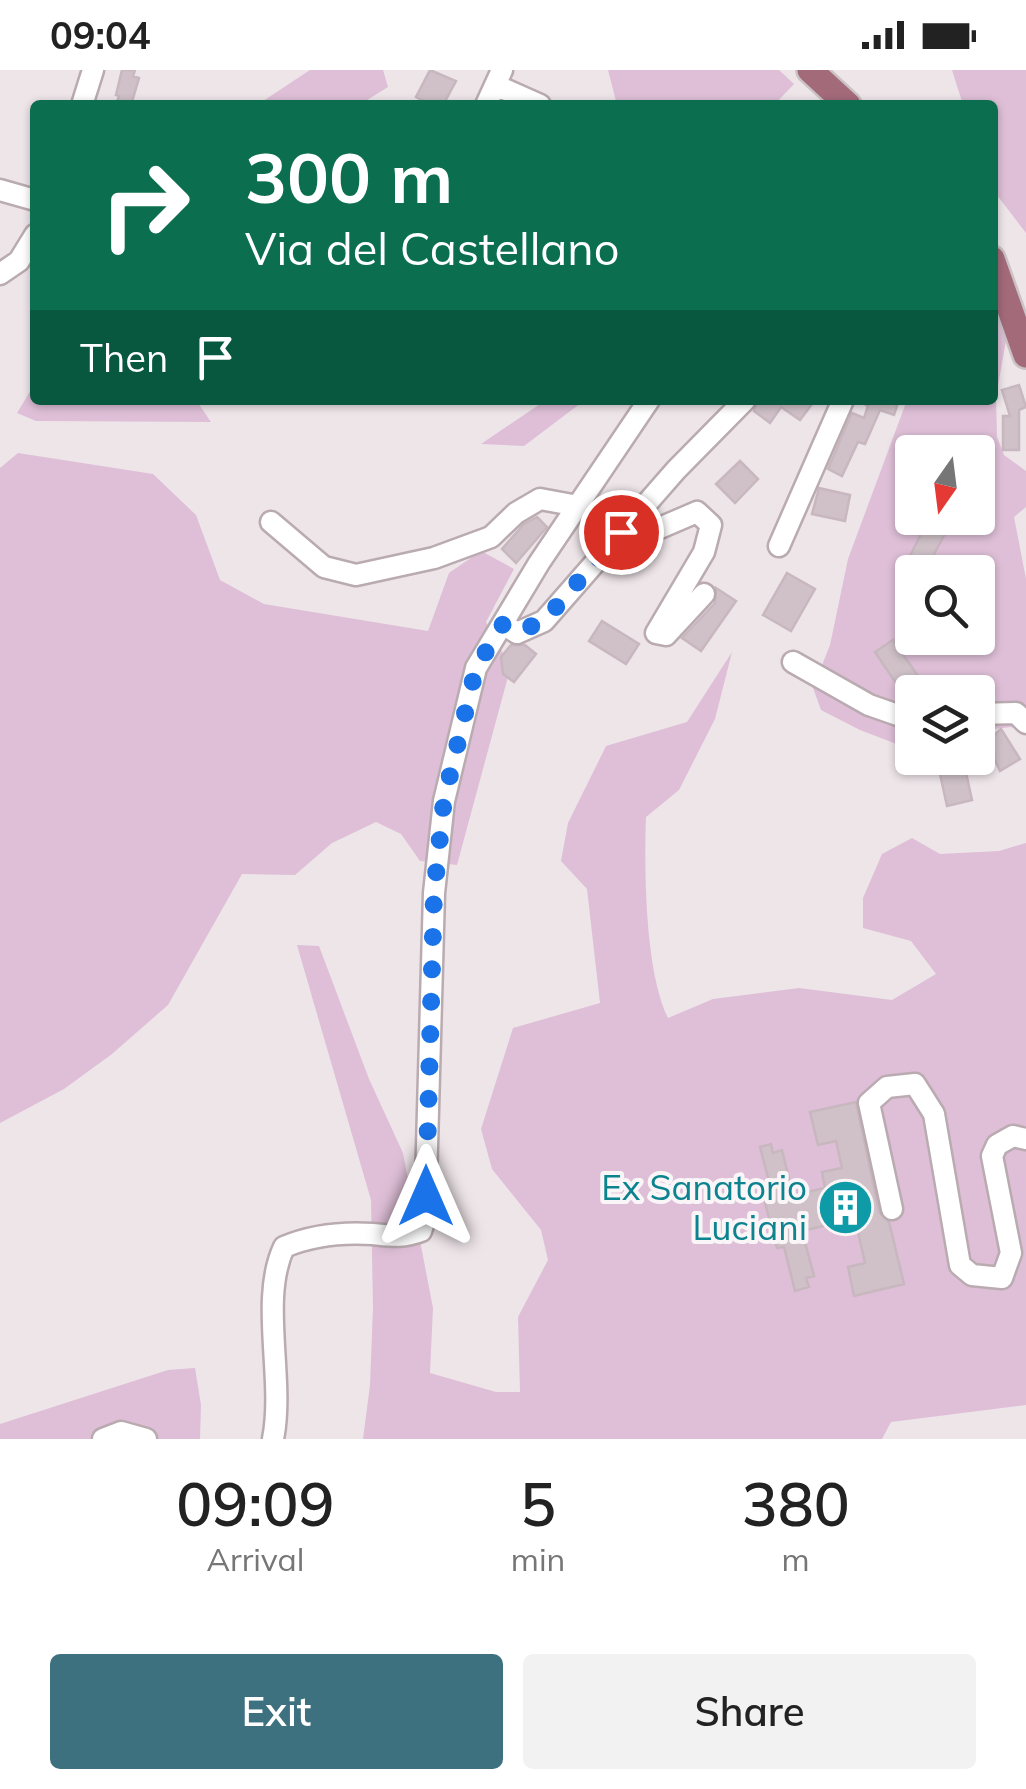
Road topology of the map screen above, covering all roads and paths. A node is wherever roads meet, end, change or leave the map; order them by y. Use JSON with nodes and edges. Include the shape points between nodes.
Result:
{"nodes":[{"id":1,"x":93,"y":70,"type":"edge"},
{"id":2,"x":810,"y":70,"type":"edge"},
{"id":3,"x":498,"y":78,"type":"edge"},
{"id":4,"x":84,"y":100,"type":"edge"},
{"id":5,"x":532,"y":100,"type":"edge"},
{"id":6,"x":841,"y":100,"type":"edge"},
{"id":7,"x":0,"y":190,"type":"edge"},
{"id":8,"x":30,"y":199,"type":"edge"},
{"id":9,"x":30,"y":243,"type":"edge"},
{"id":10,"x":0,"y":274,"type":"edge"},
{"id":11,"x":998,"y":276,"type":"edge"},
{"id":12,"x":1026,"y":355,"type":"edge"},
{"id":13,"x":646,"y":405,"type":"edge"},
{"id":14,"x":739,"y":405,"type":"edge"},
{"id":15,"x":840,"y":405,"type":"edge"},
{"id":16,"x":578,"y":506,"type":"junction"},
{"id":17,"x":271,"y":522,"type":"dead end"},
{"id":18,"x":621,"y":532,"type":"junction"},
{"id":19,"x":780,"y":546,"type":"dead end"},
{"id":20,"x":704,"y":594,"type":"dead end"},
{"id":21,"x":503,"y":624,"type":"junction"},
{"id":22,"x":793,"y":662,"type":"dead end"},
{"id":23,"x":895,"y":714,"type":"edge"},
{"id":24,"x":995,"y":714,"type":"edge"},
{"id":25,"x":1026,"y":722,"type":"edge"},
{"id":26,"x":1026,"y":1139,"type":"edge"},
{"id":27,"x":892,"y":1209,"type":"dead end"},
{"id":28,"x":102,"y":1439,"type":"edge"},
{"id":29,"x":146,"y":1439,"type":"edge"},
{"id":30,"x":273,"y":1439,"type":"edge"}],
"edges":[{"from":1,"to":4,"type":"street"},
{"from":2,"to":6,"type":"main road"},
{"from":3,"to":5,"type":"street"},
{"from":7,"to":8,"type":"street"},
{"from":9,"to":10,"type":"street"},
{"from":11,"to":12,"type":"main road"},
{"from":13,"to":16,"type":"street"},
{"from":14,"to":18,"type":"street"},
{"from":15,"to":19,"type":"street"},
{"from":16,"to":17,"type":"street","via":[[540,499],[491,537],[356,575],[324,567]]},
{"from":16,"to":21,"type":"street"},
{"from":18,"to":20,"type":"street","via":[[640,536],[697,512],[711,525],[704,552],[656,633],[666,635]]},
{"from":18,"to":21,"type":"street","via":[[544,621],[517,632]]},
{"from":21,"to":30,"type":"street","via":[[476,668],[444,800],[434,893],[425,1219],[421,1232],[404,1238],[335,1234],[284,1247],[273,1288]]},
{"from":22,"to":23,"type":"street"},
{"from":24,"to":25,"type":"street","via":[[1016,713]]},
{"from":26,"to":27,"type":"street","via":[[1014,1136],[992,1156],[1011,1253],[1002,1278],[972,1275],[960,1264],[934,1114],[915,1084],[887,1087],[869,1103]]},
{"from":28,"to":29,"type":"street","via":[[122,1432]]}]}
